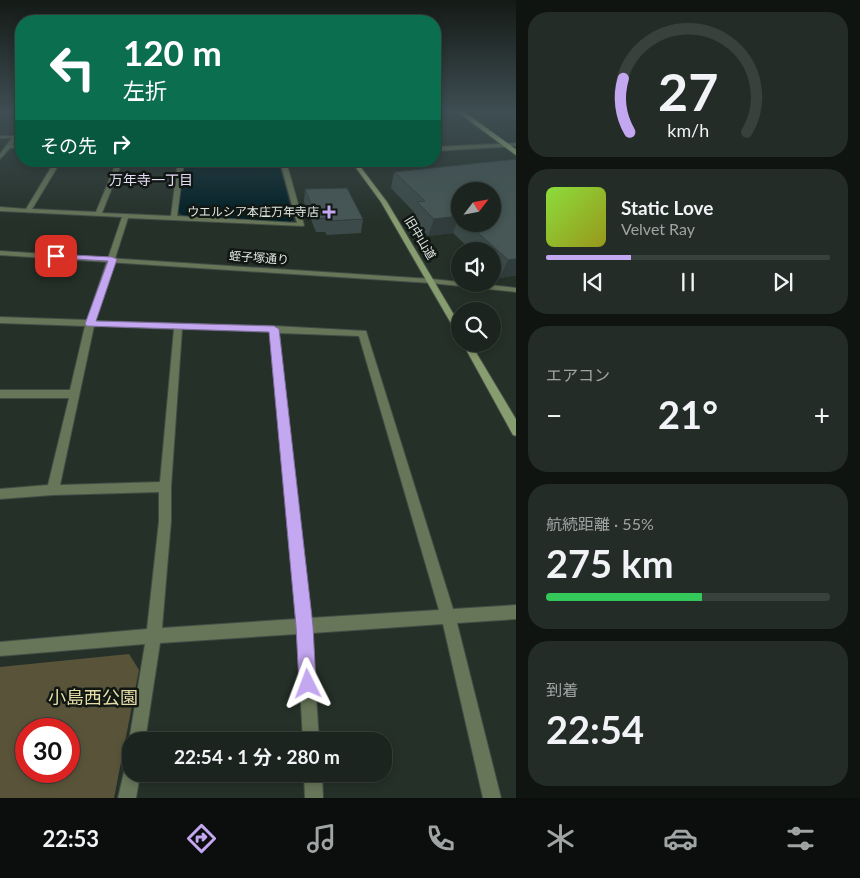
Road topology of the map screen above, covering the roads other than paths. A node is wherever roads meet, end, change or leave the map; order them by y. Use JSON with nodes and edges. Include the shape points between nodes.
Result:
{"nodes":[{"id":1,"x":54,"y":167,"type":"edge"},
{"id":2,"x":118,"y":167,"type":"edge"},
{"id":3,"x":180,"y":167,"type":"edge"},
{"id":4,"x":285,"y":167,"type":"edge"},
{"id":5,"x":358,"y":167,"type":"edge"},
{"id":6,"x":0,"y":209,"type":"edge"},
{"id":7,"x":28,"y":211,"type":"junction"},
{"id":8,"x":98,"y":215,"type":"junction"},
{"id":9,"x":125,"y":217,"type":"junction"},
{"id":10,"x":174,"y":218,"type":"junction"},
{"id":11,"x":0,"y":253,"type":"edge"},
{"id":12,"x":112,"y":259,"type":"junction"},
{"id":13,"x":431,"y":281,"type":"junction"},
{"id":14,"x":516,"y":290,"type":"edge"},
{"id":15,"x":451,"y":316,"type":"edge"},
{"id":16,"x":0,"y":320,"type":"edge"},
{"id":17,"x":90,"y":324,"type":"junction"},
{"id":18,"x":178,"y":327,"type":"junction"},
{"id":19,"x":274,"y":329,"type":"junction"},
{"id":20,"x":471,"y":352,"type":"edge"},
{"id":21,"x":0,"y":394,"type":"edge"},
{"id":22,"x":75,"y":394,"type":"junction"},
{"id":23,"x":516,"y":432,"type":"edge"},
{"id":24,"x":165,"y":487,"type":"junction"},
{"id":25,"x":53,"y":490,"type":"junction"},
{"id":26,"x":0,"y":494,"type":"edge"},
{"id":27,"x":516,"y":612,"type":"edge"},
{"id":28,"x":448,"y":616,"type":"junction"},
{"id":29,"x":304,"y":626,"type":"junction"},
{"id":30,"x":154,"y":636,"type":"junction"},
{"id":31,"x":0,"y":649,"type":"edge"},
{"id":32,"x":138,"y":732,"type":"edge"},
{"id":33,"x":310,"y":732,"type":"edge"},
{"id":34,"x":130,"y":782,"type":"edge"},
{"id":35,"x":313,"y":782,"type":"edge"},
{"id":36,"x":128,"y":798,"type":"edge"},
{"id":37,"x":314,"y":798,"type":"edge"},
{"id":38,"x":492,"y":798,"type":"edge"}],
"edges":[{"from":1,"to":7,"type":"street"},
{"from":2,"to":8,"type":"street"},
{"from":3,"to":10,"type":"street"},
{"from":4,"to":10,"type":"street","via":[[300,225]]},
{"from":5,"to":13,"type":"main road","name":"旧中山道","via":[[384,202]]},
{"from":6,"to":7,"type":"street"},
{"from":7,"to":8,"type":"street"},
{"from":8,"to":9,"type":"street"},
{"from":9,"to":10,"type":"street"},
{"from":9,"to":12,"type":"street"},
{"from":11,"to":12,"type":"street","name":"蛭子塚通り"},
{"from":12,"to":13,"type":"street","name":"蛭子塚通り"},
{"from":12,"to":17,"type":"street"},
{"from":13,"to":14,"type":"street","name":"蛭子塚通り"},
{"from":13,"to":15,"type":"main road","name":"旧中山道"},
{"from":16,"to":17,"type":"street"},
{"from":17,"to":18,"type":"street"},
{"from":17,"to":22,"type":"street"},
{"from":18,"to":19,"type":"street"},
{"from":18,"to":24,"type":"street"},
{"from":19,"to":28,"type":"street","via":[[363,333]]},
{"from":19,"to":29,"type":"street"},
{"from":20,"to":23,"type":"main road"},
{"from":21,"to":22,"type":"street"},
{"from":22,"to":25,"type":"street"},
{"from":24,"to":25,"type":"street"},
{"from":24,"to":30,"type":"street","via":[[166,521]]},
{"from":25,"to":26,"type":"street"},
{"from":27,"to":28,"type":"street"},
{"from":28,"to":29,"type":"street"},
{"from":28,"to":38,"type":"street"},
{"from":29,"to":30,"type":"street"},
{"from":29,"to":33,"type":"street"},
{"from":30,"to":31,"type":"street"},
{"from":30,"to":32,"type":"street"},
{"from":34,"to":36,"type":"street"},
{"from":35,"to":37,"type":"street"}]}
